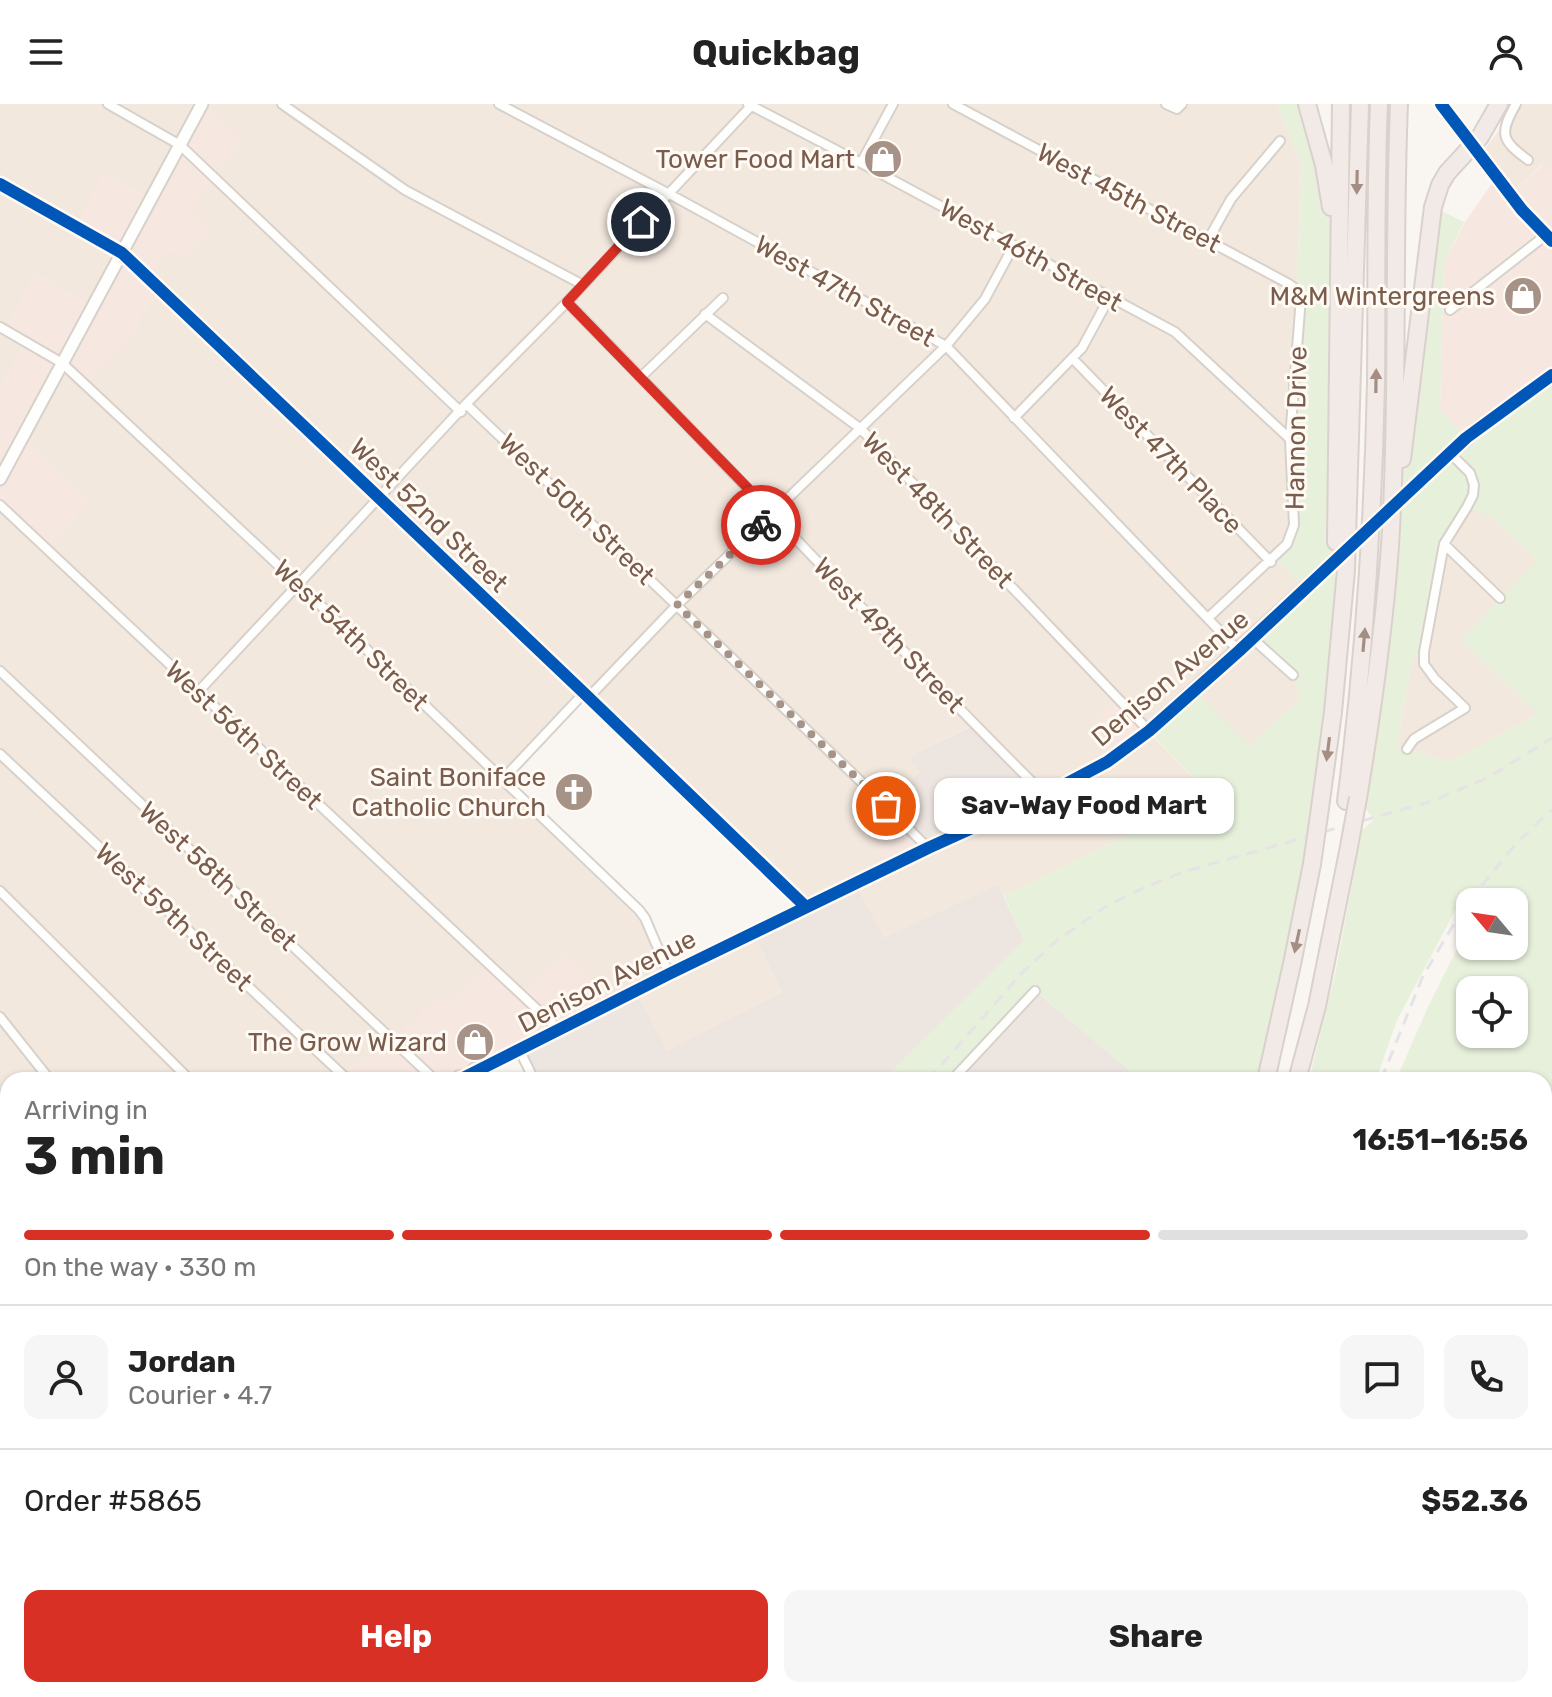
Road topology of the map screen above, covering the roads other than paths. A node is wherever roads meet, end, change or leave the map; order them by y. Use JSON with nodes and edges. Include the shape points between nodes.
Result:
{"nodes":[{"id":1,"x":108,"y":104,"type":"edge"},
{"id":2,"x":202,"y":104,"type":"edge"},
{"id":3,"x":282,"y":104,"type":"edge"},
{"id":4,"x":499,"y":104,"type":"edge"},
{"id":5,"x":893,"y":104,"type":"edge"},
{"id":6,"x":953,"y":104,"type":"edge"},
{"id":7,"x":1166,"y":104,"type":"edge"},
{"id":8,"x":1307,"y":104,"type":"edge"},
{"id":9,"x":1341,"y":104,"type":"edge"},
{"id":10,"x":1360,"y":104,"type":"edge"},
{"id":11,"x":1379,"y":104,"type":"edge"},
{"id":12,"x":1399,"y":104,"type":"edge"},
{"id":13,"x":1441,"y":104,"type":"edge"},
{"id":14,"x":1499,"y":104,"type":"edge"},
{"id":15,"x":1516,"y":104,"type":"edge"},
{"id":16,"x":749,"y":105,"type":"edge"},
{"id":17,"x":1180,"y":107,"type":"edge"},
{"id":18,"x":1280,"y":141,"type":"dead end"},
{"id":19,"x":180,"y":145,"type":"junction"},
{"id":20,"x":1474,"y":145,"type":"junction"},
{"id":21,"x":1528,"y":160,"type":"dead end"},
{"id":22,"x":861,"y":163,"type":"junction"},
{"id":23,"x":0,"y":184,"type":"edge"},
{"id":24,"x":668,"y":194,"type":"junction"},
{"id":25,"x":1549,"y":238,"type":"edge"},
{"id":26,"x":1208,"y":240,"type":"junction"},
{"id":27,"x":1014,"y":245,"type":"junction"},
{"id":28,"x":122,"y":253,"type":"junction"},
{"id":29,"x":583,"y":285,"type":"junction"},
{"id":30,"x":1301,"y":297,"type":"joint"},
{"id":31,"x":723,"y":298,"type":"dead end"},
{"id":32,"x":1109,"y":298,"type":"junction"},
{"id":33,"x":567,"y":302,"type":"junction"},
{"id":34,"x":1450,"y":310,"type":"dead end"},
{"id":35,"x":705,"y":314,"type":"junction"},
{"id":36,"x":0,"y":327,"type":"edge"},
{"id":37,"x":1338,"y":343,"type":"junction"},
{"id":38,"x":946,"y":346,"type":"junction"},
{"id":39,"x":1072,"y":358,"type":"junction"},
{"id":40,"x":62,"y":363,"type":"junction"},
{"id":41,"x":1552,"y":375,"type":"edge"},
{"id":42,"x":642,"y":376,"type":"junction"},
{"id":43,"x":464,"y":408,"type":"junction"},
{"id":44,"x":1014,"y":418,"type":"junction"},
{"id":45,"x":861,"y":429,"type":"junction"},
{"id":46,"x":1290,"y":439,"type":"junction"},
{"id":47,"x":1450,"y":453,"type":"junction"},
{"id":48,"x":2,"y":472,"type":"edge"},
{"id":49,"x":379,"y":498,"type":"junction"},
{"id":50,"x":0,"y":505,"type":"edge"},
{"id":51,"x":773,"y":514,"type":"junction"},
{"id":52,"x":1390,"y":544,"type":"junction"},
{"id":53,"x":1444,"y":544,"type":"junction"},
{"id":54,"x":1271,"y":562,"type":"junction"},
{"id":55,"x":299,"y":584,"type":"junction"},
{"id":56,"x":1500,"y":598,"type":"dead end"},
{"id":57,"x":677,"y":605,"type":"junction"},
{"id":58,"x":1208,"y":618,"type":"junction"},
{"id":59,"x":1252,"y":638,"type":"junction"},
{"id":60,"x":1239,"y":651,"type":"junction"},
{"id":61,"x":0,"y":671,"type":"edge"},
{"id":62,"x":1293,"y":675,"type":"dead end"},
{"id":63,"x":198,"y":692,"type":"junction"},
{"id":64,"x":586,"y":695,"type":"junction"},
{"id":65,"x":1333,"y":712,"type":"junction"},
{"id":66,"x":1149,"y":731,"type":"junction"},
{"id":67,"x":1407,"y":749,"type":"dead end"},
{"id":68,"x":0,"y":754,"type":"edge"},
{"id":69,"x":503,"y":779,"type":"junction"},
{"id":70,"x":1045,"y":795,"type":"junction"},
{"id":71,"x":1352,"y":800,"type":"junction"},
{"id":72,"x":928,"y":848,"type":"junction"},
{"id":73,"x":0,"y":891,"type":"edge"},
{"id":74,"x":806,"y":907,"type":"junction"},
{"id":75,"x":669,"y":974,"type":"junction"},
{"id":76,"x":1035,"y":991,"type":"dead end"},
{"id":77,"x":0,"y":1017,"type":"edge"},
{"id":78,"x":558,"y":1029,"type":"junction"},
{"id":79,"x":519,"y":1049,"type":"junction"},
{"id":80,"x":44,"y":1072,"type":"edge"},
{"id":81,"x":182,"y":1072,"type":"edge"},
{"id":82,"x":339,"y":1072,"type":"edge"},
{"id":83,"x":426,"y":1072,"type":"edge"},
{"id":84,"x":484,"y":1072,"type":"edge"},
{"id":85,"x":530,"y":1072,"type":"edge"},
{"id":86,"x":959,"y":1072,"type":"edge"},
{"id":87,"x":1268,"y":1072,"type":"edge"},
{"id":88,"x":1297,"y":1072,"type":"edge"}],
"edges":[{"from":1,"to":19,"type":"street","name":"West 50th Street"},
{"from":2,"to":19,"type":"street"},
{"from":3,"to":29,"type":"street","via":[[405,190]]},
{"from":4,"to":24,"type":"street","name":"West 47th Street"},
{"from":5,"to":22,"type":"street"},
{"from":6,"to":26,"type":"street","name":"West 45th Street"},
{"from":7,"to":17,"type":"street"},
{"from":8,"to":37,"type":"highway","via":[[1330,197]]},
{"from":9,"to":37,"type":"highway"},
{"from":10,"to":65,"type":"highway","one_way":true,"via":[[1349,507]]},
{"from":71,"to":11,"type":"highway","one_way":true,"via":[[1372,536]]},
{"from":12,"to":52,"type":"highway"},
{"from":13,"to":20,"type":"main road"},
{"from":14,"to":20,"type":"highway"},
{"from":15,"to":21,"type":"street","via":[[1507,120],[1506,139]]},
{"from":16,"to":22,"type":"street","name":"West 46th Street"},
{"from":16,"to":24,"type":"street"},
{"from":18,"to":26,"type":"street","via":[[1231,199]]},
{"from":19,"to":28,"type":"street"},
{"from":19,"to":43,"type":"street","name":"West 50th Street"},
{"from":20,"to":25,"type":"main road"},
{"from":20,"to":52,"type":"highway","via":[[1447,173],[1433,207]]},
{"from":22,"to":27,"type":"street","name":"West 46th Street"},
{"from":23,"to":28,"type":"street","name":"West 52nd Street"},
{"from":24,"to":29,"type":"street"},
{"from":24,"to":38,"type":"street","name":"West 47th Street"},
{"from":25,"to":34,"type":"street"},
{"from":26,"to":30,"type":"street","name":"West 45th Street","via":[[1289,284]]},
{"from":27,"to":32,"type":"street","name":"West 46th Street"},
{"from":27,"to":38,"type":"street","via":[[985,299]]},
{"from":28,"to":40,"type":"street"},
{"from":28,"to":49,"type":"street","name":"West 52nd Street"},
{"from":29,"to":33,"type":"street"},
{"from":30,"to":46,"type":"street","name":"Hannon Drive"},
{"from":31,"to":35,"type":"street"},
{"from":32,"to":39,"type":"street"},
{"from":32,"to":46,"type":"street","name":"West 46th Street","via":[[1175,332]]},
{"from":33,"to":42,"type":"street","name":"West 49th Street"},
{"from":33,"to":43,"type":"street"},
{"from":35,"to":42,"type":"street"},
{"from":35,"to":45,"type":"street","name":"West 48th Street"},
{"from":36,"to":40,"type":"street","name":"West 54th Street"},
{"from":37,"to":65,"type":"highway"},
{"from":38,"to":44,"type":"street","name":"West 47th Street"},
{"from":38,"to":45,"type":"street"},
{"from":39,"to":44,"type":"street"},
{"from":39,"to":54,"type":"street","name":"West 47th Place"},
{"from":40,"to":48,"type":"street"},
{"from":40,"to":55,"type":"street","name":"West 54th Street"},
{"from":41,"to":47,"type":"main road","name":"Denison Avenue"},
{"from":42,"to":51,"type":"street","name":"West 49th Street"},
{"from":43,"to":49,"type":"street"},
{"from":43,"to":57,"type":"street","name":"West 50th Street"},
{"from":44,"to":58,"type":"street","name":"West 47th Street"},
{"from":45,"to":51,"type":"street"},
{"from":45,"to":66,"type":"street","name":"West 48th Street"},
{"from":46,"to":54,"type":"street","name":"Hannon Drive","via":[[1294,525],[1287,544]]},
{"from":47,"to":53,"type":"street","via":[[1474,485]]},
{"from":47,"to":59,"type":"main road","name":"Denison Avenue","bridge":true},
{"from":49,"to":55,"type":"street"},
{"from":49,"to":64,"type":"street","name":"West 52nd Street"},
{"from":50,"to":63,"type":"street","name":"West 56th Street"},
{"from":51,"to":57,"type":"street"},
{"from":51,"to":70,"type":"street","name":"West 49th Street"},
{"from":52,"to":71,"type":"highway","via":[[1382,645]]},
{"from":53,"to":56,"type":"street"},
{"from":53,"to":67,"type":"street","via":[[1424,664],[1465,708],[1414,739]]},
{"from":54,"to":58,"type":"street","name":"Hannon Drive"},
{"from":55,"to":63,"type":"street"},
{"from":55,"to":69,"type":"street","name":"West 54th Street"},
{"from":57,"to":64,"type":"street"},
{"from":57,"to":72,"type":"street","name":"West 50th Street"},
{"from":58,"to":60,"type":"street","name":"West 47th Street"},
{"from":59,"to":60,"type":"main road","name":"Denison Avenue"},
{"from":59,"to":62,"type":"street"},
{"from":60,"to":66,"type":"main road","name":"Denison Avenue"},
{"from":61,"to":83,"type":"street","name":"West 58th Street"},
{"from":63,"to":78,"type":"street","name":"West 56th Street"},
{"from":64,"to":69,"type":"street"},
{"from":64,"to":74,"type":"street","name":"West 52nd Street"},
{"from":65,"to":87,"type":"highway","one_way":true,"bridge":true,"via":[[1312,864]]},
{"from":66,"to":70,"type":"main road","name":"Denison Avenue","via":[[1107,762]]},
{"from":68,"to":82,"type":"street","name":"West 59th Street"},
{"from":69,"to":75,"type":"street","name":"West 54th Street","via":[[639,910]]},
{"from":70,"to":72,"type":"main road","name":"Denison Avenue"},
{"from":71,"to":88,"type":"highway","bridge":true,"via":[[1317,1006]]},
{"from":72,"to":74,"type":"main road","name":"Denison Avenue"},
{"from":73,"to":81,"type":"street"},
{"from":74,"to":75,"type":"main road","name":"Denison Avenue"},
{"from":75,"to":78,"type":"main road","name":"Denison Avenue"},
{"from":76,"to":86,"type":"street"},
{"from":77,"to":80,"type":"street"},
{"from":78,"to":79,"type":"main road","name":"Denison Avenue"},
{"from":79,"to":84,"type":"main road","name":"Denison Avenue"},
{"from":79,"to":85,"type":"street"}]}
